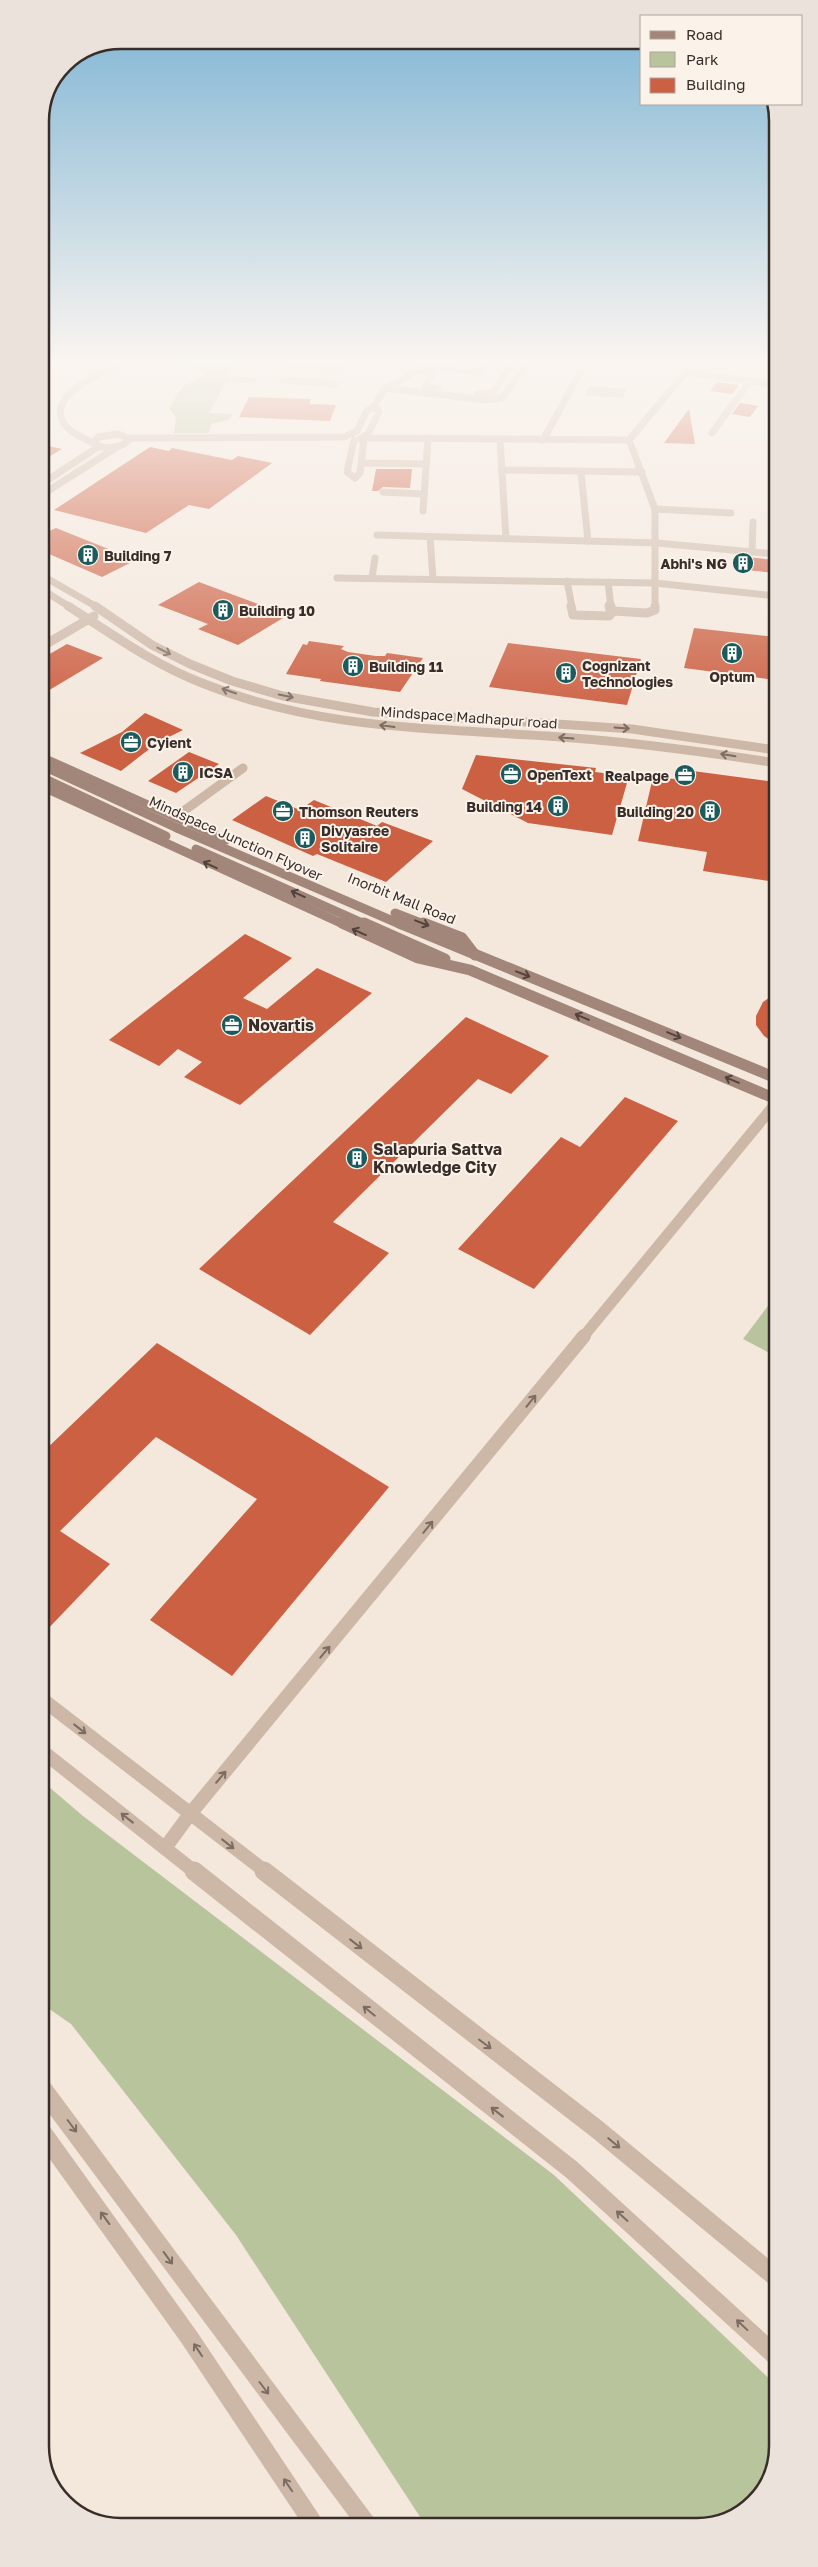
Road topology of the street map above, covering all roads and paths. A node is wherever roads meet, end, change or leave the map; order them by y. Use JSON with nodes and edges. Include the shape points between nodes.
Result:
{"nodes":[{"id":1,"x":62,"y":482,"type":"edge"},
{"id":2,"x":425,"y":482,"type":"edge"},
{"id":3,"x":502,"y":482,"type":"edge"},
{"id":4,"x":582,"y":482,"type":"edge"},
{"id":5,"x":645,"y":482,"type":"edge"},
{"id":6,"x":49,"y":490,"type":"edge"},
{"id":7,"x":383,"y":492,"type":"dead end"},
{"id":8,"x":424,"y":494,"type":"junction"},
{"id":9,"x":655,"y":509,"type":"junction"},
{"id":10,"x":423,"y":511,"type":"dead end"},
{"id":11,"x":732,"y":513,"type":"dead end"},
{"id":12,"x":753,"y":522,"type":"dead end"},
{"id":13,"x":377,"y":535,"type":"dead end"},
{"id":14,"x":430,"y":537,"type":"junction"},
{"id":15,"x":506,"y":538,"type":"junction"},
{"id":16,"x":588,"y":541,"type":"junction"},
{"id":17,"x":657,"y":543,"type":"junction"},
{"id":18,"x":752,"y":552,"type":"junction"},
{"id":19,"x":769,"y":553,"type":"edge"},
{"id":20,"x":375,"y":558,"type":"dead end"},
{"id":21,"x":337,"y":578,"type":"dead end"},
{"id":22,"x":372,"y":578,"type":"junction"},
{"id":23,"x":433,"y":579,"type":"junction"},
{"id":24,"x":49,"y":581,"type":"edge"},
{"id":25,"x":567,"y":581,"type":"junction"},
{"id":26,"x":606,"y":582,"type":"junction"},
{"id":27,"x":655,"y":583,"type":"junction"},
{"id":28,"x":49,"y":594,"type":"edge"},
{"id":29,"x":769,"y":595,"type":"edge"},
{"id":30,"x":100,"y":610,"type":"junction"},
{"id":31,"x":85,"y":616,"type":"junction"},
{"id":32,"x":49,"y":633,"type":"edge"},
{"id":33,"x":49,"y":641,"type":"edge"},
{"id":34,"x":412,"y":716,"type":"junction"},
{"id":35,"x":408,"y":729,"type":"junction"},
{"id":36,"x":769,"y":749,"type":"edge"},
{"id":37,"x":49,"y":761,"type":"edge"},
{"id":38,"x":769,"y":762,"type":"edge"},
{"id":39,"x":243,"y":768,"type":"dead end"},
{"id":40,"x":49,"y":769,"type":"edge"},
{"id":41,"x":49,"y":781,"type":"edge"},
{"id":42,"x":101,"y":784,"type":"junction"},
{"id":43,"x":49,"y":790,"type":"edge"},
{"id":44,"x":74,"y":801,"type":"junction"},
{"id":45,"x":174,"y":818,"type":"junction"},
{"id":46,"x":477,"y":957,"type":"junction"},
{"id":47,"x":470,"y":970,"type":"junction"},
{"id":48,"x":769,"y":1075,"type":"edge"},
{"id":49,"x":769,"y":1098,"type":"edge"},
{"id":50,"x":769,"y":1110,"type":"edge"},
{"id":51,"x":49,"y":1704,"type":"edge"},
{"id":52,"x":49,"y":1757,"type":"edge"},
{"id":53,"x":190,"y":1814,"type":"junction"},
{"id":54,"x":165,"y":1848,"type":"junction"},
{"id":55,"x":49,"y":2097,"type":"edge"},
{"id":56,"x":49,"y":2142,"type":"edge"},
{"id":57,"x":769,"y":2272,"type":"edge"},
{"id":58,"x":769,"y":2350,"type":"edge"},
{"id":59,"x":311,"y":2518,"type":"edge"},
{"id":60,"x":362,"y":2518,"type":"edge"}],
"edges":[{"from":1,"to":6,"type":"street"},
{"from":2,"to":8,"type":"street"},
{"from":3,"to":15,"type":"street"},
{"from":4,"to":16,"type":"street"},
{"from":5,"to":9,"type":"street"},
{"from":7,"to":8,"type":"street"},
{"from":8,"to":10,"type":"street"},
{"from":9,"to":11,"type":"street"},
{"from":9,"to":17,"type":"street"},
{"from":12,"to":18,"type":"street"},
{"from":13,"to":14,"type":"street"},
{"from":14,"to":15,"type":"street"},
{"from":14,"to":23,"type":"street"},
{"from":15,"to":16,"type":"street"},
{"from":16,"to":17,"type":"street"},
{"from":17,"to":18,"type":"street"},
{"from":17,"to":27,"type":"street"},
{"from":18,"to":19,"type":"street"},
{"from":20,"to":22,"type":"street"},
{"from":21,"to":22,"type":"street"},
{"from":22,"to":23,"type":"street"},
{"from":23,"to":25,"type":"street"},
{"from":24,"to":30,"type":"street","name":"Mindspace Madhapur road"},
{"from":25,"to":26,"type":"street"},
{"from":25,"to":26,"type":"street","via":[[575,616],[610,615]]},
{"from":26,"to":27,"type":"street"},
{"from":26,"to":27,"type":"street","via":[[612,611],[637,613],[655,610]]},
{"from":27,"to":29,"type":"street"},
{"from":28,"to":31,"type":"street","name":"Mindspace Madhapur road"},
{"from":30,"to":31,"type":"street"},
{"from":30,"to":34,"type":"street","name":"Mindspace Madhapur road","one_way":true,"via":[[152,645],[232,681],[285,696]]},
{"from":31,"to":32,"type":"street"},
{"from":31,"to":33,"type":"street"},
{"from":35,"to":31,"type":"street","name":"Mindspace Madhapur road","one_way":true,"via":[[317,716],[249,698],[176,673],[122,643]]},
{"from":34,"to":35,"type":"street","name":"Mindspace Madhapur road"},
{"from":34,"to":36,"type":"street","name":"Mindspace Madhapur road","one_way":true,"via":[[632,729]]},
{"from":38,"to":35,"type":"street","name":"Mindspace Madhapur road","one_way":true,"via":[[658,745]]},
{"from":37,"to":42,"type":"main road","name":"Inorbit Mall Road"},
{"from":39,"to":45,"type":"street"},
{"from":40,"to":46,"type":"main road","name":"Mindspace Junction Flyover","bridge":true,"via":[[177,828]]},
{"from":47,"to":41,"type":"main road","name":"Mindspace Junction Flyover","one_way":true,"bridge":true},
{"from":42,"to":44,"type":"main road"},
{"from":42,"to":45,"type":"main road","name":"Inorbit Mall Road"},
{"from":43,"to":44,"type":"main road"},
{"from":47,"to":44,"type":"main road","one_way":true,"via":[[418,958]]},
{"from":45,"to":46,"type":"main road","name":"Inorbit Mall Road","one_way":true,"via":[[373,904],[462,938]]},
{"from":46,"to":48,"type":"main road","name":"Inorbit Mall Road","one_way":true,"via":[[621,1012]]},
{"from":49,"to":47,"type":"main road","one_way":true},
{"from":53,"to":50,"type":"street","one_way":true},
{"from":51,"to":53,"type":"street","one_way":true},
{"from":54,"to":52,"type":"street","one_way":true},
{"from":53,"to":54,"type":"street"},
{"from":53,"to":57,"type":"street","one_way":true,"via":[[598,2130]]},
{"from":58,"to":54,"type":"street","one_way":true,"via":[[572,2170]]},
{"from":55,"to":60,"type":"street","one_way":true},
{"from":59,"to":56,"type":"street","one_way":true,"via":[[189,2337]]}]}
